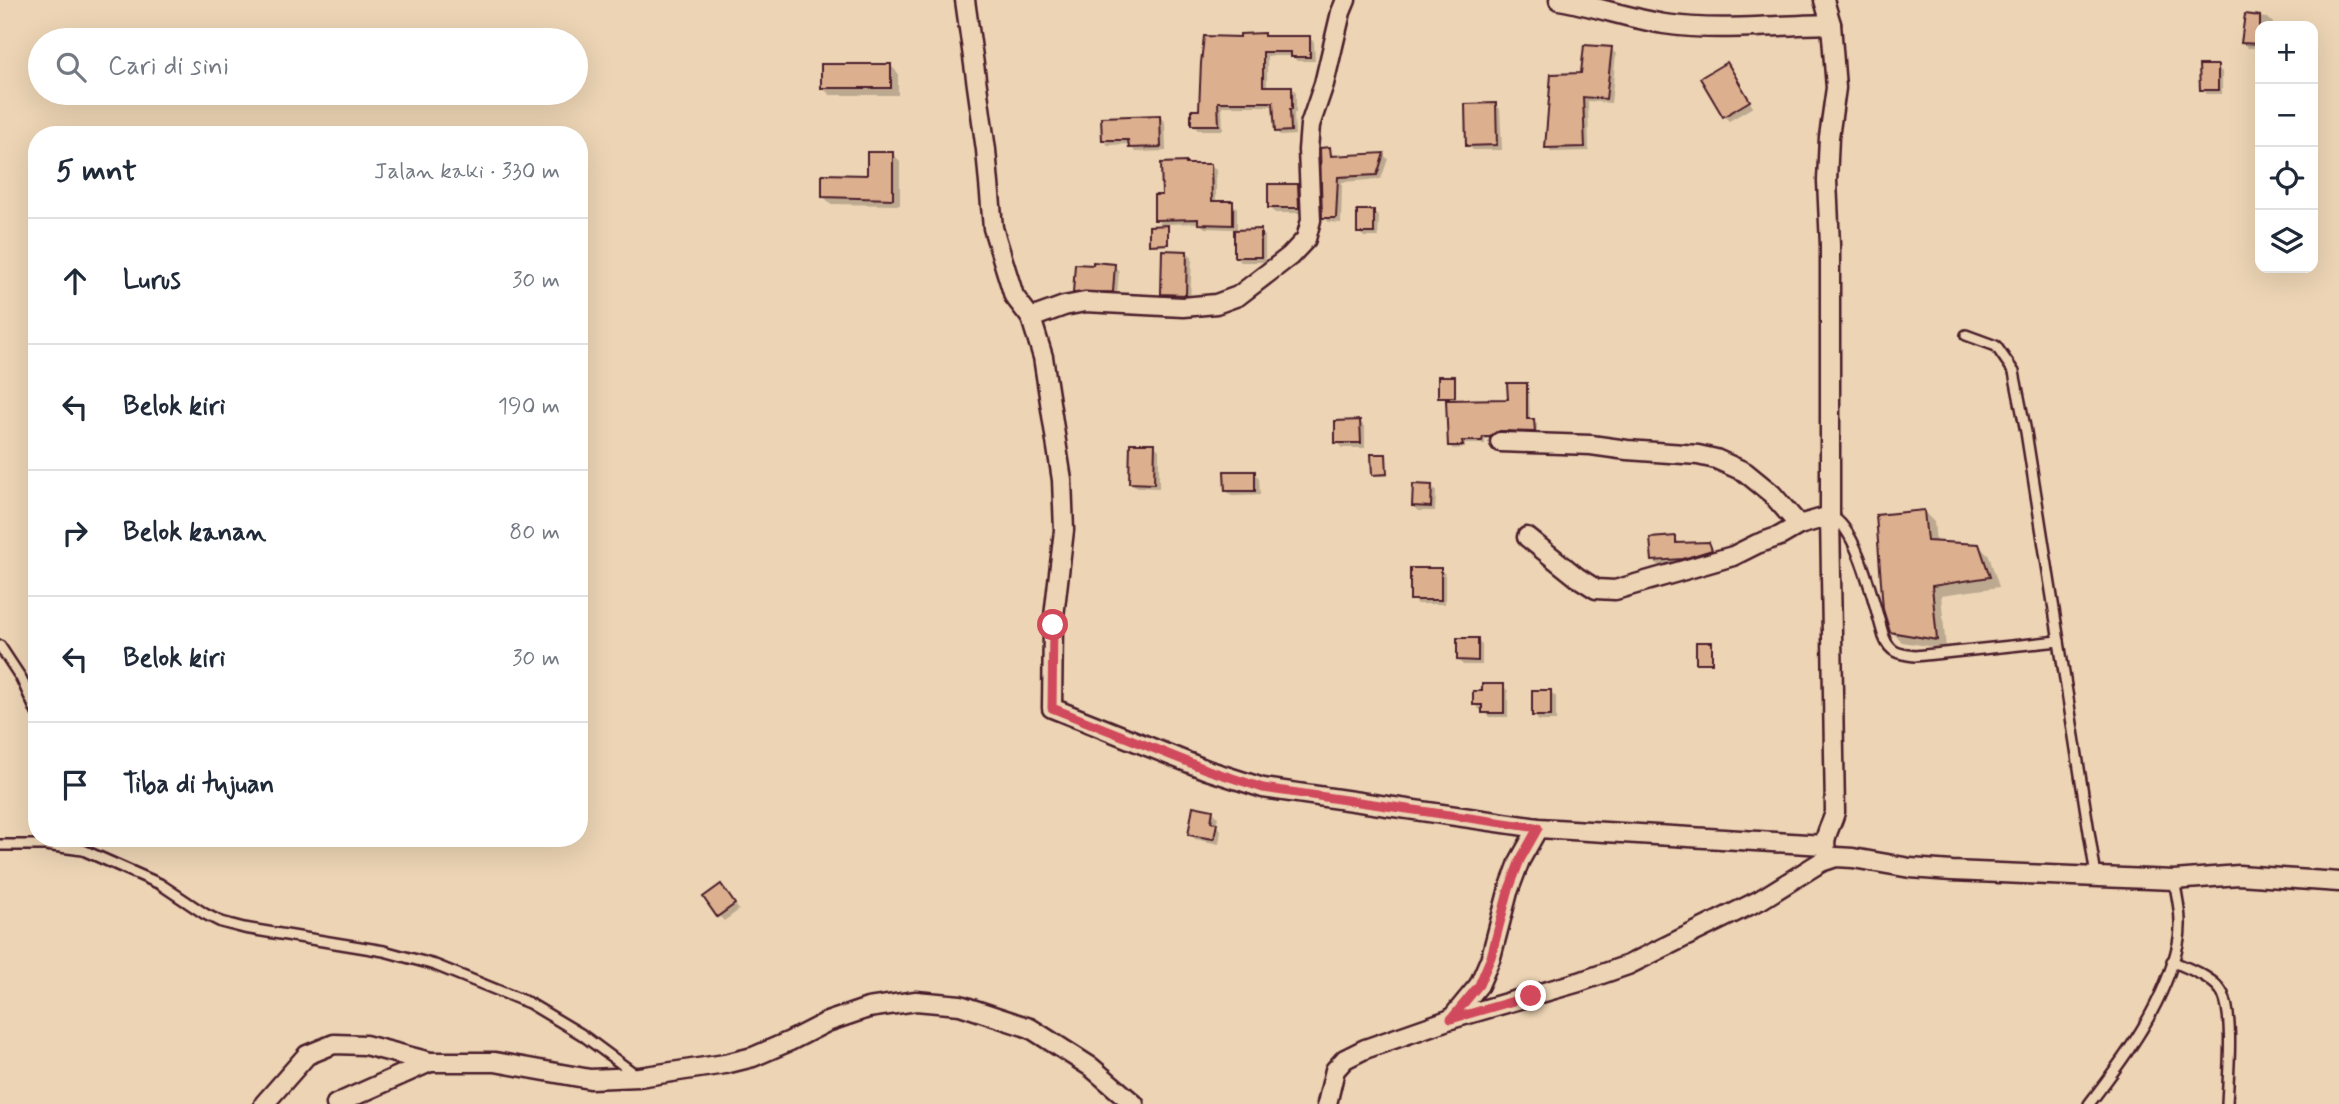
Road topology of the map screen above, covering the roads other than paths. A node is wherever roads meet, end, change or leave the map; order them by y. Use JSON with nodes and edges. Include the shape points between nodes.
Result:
{"nodes":[{"id":1,"x":965,"y":0,"type":"edge"},
{"id":2,"x":1346,"y":0,"type":"edge"},
{"id":3,"x":1559,"y":0,"type":"edge"},
{"id":4,"x":1824,"y":0,"type":"edge"},
{"id":5,"x":1831,"y":24,"type":"junction"},
{"id":6,"x":1031,"y":318,"type":"junction"},
{"id":7,"x":1966,"y":335,"type":"dead end"},
{"id":8,"x":1500,"y":442,"type":"dead end"},
{"id":9,"x":1829,"y":516,"type":"junction"},
{"id":10,"x":1799,"y":525,"type":"junction"},
{"id":11,"x":1527,"y":537,"type":"dead end"},
{"id":12,"x":2059,"y":641,"type":"junction"},
{"id":13,"x":0,"y":646,"type":"edge"},
{"id":14,"x":28,"y":692,"type":"edge"},
{"id":15,"x":1538,"y":828,"type":"junction"},
{"id":16,"x":0,"y":845,"type":"edge"},
{"id":17,"x":28,"y":845,"type":"edge"},
{"id":18,"x":60,"y":847,"type":"edge"},
{"id":19,"x":82,"y":847,"type":"edge"},
{"id":20,"x":83,"y":850,"type":"junction"},
{"id":21,"x":1827,"y":852,"type":"junction"},
{"id":22,"x":2096,"y":876,"type":"junction"},
{"id":23,"x":2174,"y":880,"type":"junction"},
{"id":24,"x":2339,"y":881,"type":"edge"},
{"id":25,"x":2172,"y":961,"type":"junction"},
{"id":26,"x":1451,"y":1019,"type":"junction"},
{"id":27,"x":430,"y":1062,"type":"junction"},
{"id":28,"x":639,"y":1077,"type":"junction"},
{"id":29,"x":264,"y":1104,"type":"edge"},
{"id":30,"x":336,"y":1104,"type":"edge"},
{"id":31,"x":1135,"y":1104,"type":"edge"},
{"id":32,"x":1327,"y":1104,"type":"edge"},
{"id":33,"x":2089,"y":1104,"type":"edge"},
{"id":34,"x":2227,"y":1104,"type":"edge"}],
"edges":[{"from":1,"to":6,"type":"street","via":[[993,228],[1014,296]]},
{"from":2,"to":6,"type":"street","via":[[1310,125],[1311,220],[1306,239],[1290,257],[1238,296],[1216,304],[1183,307],[1085,302]]},
{"from":3,"to":5,"type":"street","via":[[1666,24]]},
{"from":4,"to":5,"type":"street"},
{"from":5,"to":9,"type":"street","via":[[1836,88],[1826,181]]},
{"from":6,"to":15,"type":"street","via":[[1047,379],[1062,480],[1064,530],[1053,625],[1052,708],[1263,788]]},
{"from":7,"to":12,"type":"lane","via":[[1996,346],[2014,372]]},
{"from":8,"to":10,"type":"street","via":[[1591,445],[1716,459],[1754,479]]},
{"from":9,"to":10,"type":"street"},
{"from":9,"to":12,"type":"lane","via":[[1851,536],[1887,646],[1898,654]]},
{"from":9,"to":21,"type":"street","via":[[1835,811]]},
{"from":10,"to":11,"type":"street","via":[[1733,556],[1615,590],[1596,589]]},
{"from":12,"to":22,"type":"lane"},
{"from":13,"to":14,"type":"lane"},
{"from":15,"to":21,"type":"street"},
{"from":15,"to":26,"type":"street","via":[[1520,860],[1479,985]]},
{"from":16,"to":17,"type":"lane"},
{"from":18,"to":20,"type":"lane"},
{"from":19,"to":20,"type":"lane"},
{"from":20,"to":28,"type":"lane","via":[[160,884],[221,922],[384,951],[473,980],[529,1003]]},
{"from":21,"to":22,"type":"street","via":[[1910,868]]},
{"from":21,"to":26,"type":"street","via":[[1821,862],[1760,900],[1628,965]]},
{"from":22,"to":23,"type":"street"},
{"from":23,"to":24,"type":"street","via":[[2239,875]]},
{"from":23,"to":25,"type":"lane","via":[[2180,915]]},
{"from":25,"to":33,"type":"lane","via":[[2143,1030]]},
{"from":25,"to":34,"type":"lane","via":[[2205,976],[2222,993],[2228,1018]]},
{"from":26,"to":32,"type":"street","via":[[1345,1059],[1335,1070]]},
{"from":27,"to":28,"type":"street","via":[[495,1062],[590,1079]]},
{"from":27,"to":29,"type":"street","via":[[365,1045],[334,1044],[307,1055]]},
{"from":27,"to":30,"type":"street"},
{"from":28,"to":31,"type":"street","via":[[725,1064],[868,1008],[916,1001],[960,1005],[1030,1028],[1091,1067]]}]}
